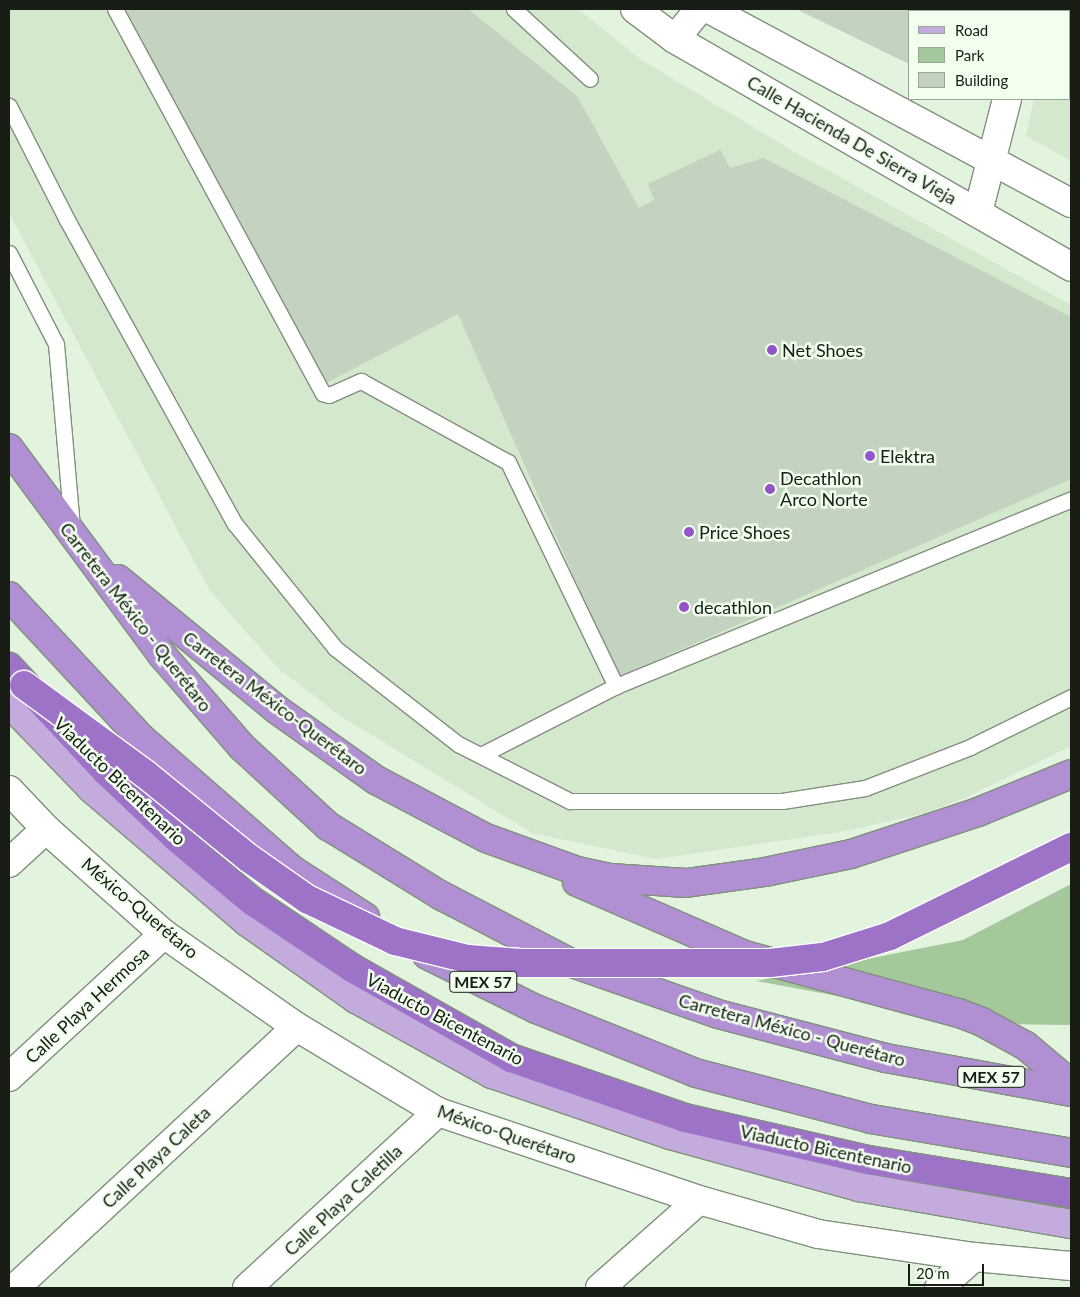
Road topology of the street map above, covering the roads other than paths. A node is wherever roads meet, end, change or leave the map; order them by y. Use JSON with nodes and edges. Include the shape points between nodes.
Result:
{"nodes":[{"id":1,"x":115,"y":9,"type":"edge"},
{"id":2,"x":514,"y":9,"type":"edge"},
{"id":3,"x":635,"y":9,"type":"edge"},
{"id":4,"x":699,"y":9,"type":"edge"},
{"id":5,"x":710,"y":9,"type":"edge"},
{"id":6,"x":675,"y":39,"type":"junction"},
{"id":7,"x":590,"y":79,"type":"dead end"},
{"id":8,"x":1007,"y":100,"type":"edge"},
{"id":9,"x":9,"y":106,"type":"edge"},
{"id":10,"x":991,"y":163,"type":"junction"},
{"id":11,"x":1071,"y":203,"type":"edge"},
{"id":12,"x":978,"y":212,"type":"junction"},
{"id":13,"x":9,"y":253,"type":"edge"},
{"id":14,"x":1071,"y":267,"type":"edge"},
{"id":15,"x":9,"y":448,"type":"edge"},
{"id":16,"x":1071,"y":498,"type":"edge"},
{"id":17,"x":73,"y":539,"type":"junction"},
{"id":18,"x":9,"y":596,"type":"edge"},
{"id":19,"x":14,"y":685,"type":"edge"},
{"id":20,"x":616,"y":686,"type":"junction"},
{"id":21,"x":1071,"y":697,"type":"edge"},
{"id":22,"x":481,"y":755,"type":"junction"},
{"id":23,"x":1071,"y":774,"type":"edge"},
{"id":24,"x":9,"y":790,"type":"edge"},
{"id":25,"x":46,"y":829,"type":"junction"},
{"id":26,"x":486,"y":838,"type":"junction"},
{"id":27,"x":1071,"y":847,"type":"edge"},
{"id":28,"x":9,"y":863,"type":"edge"},
{"id":29,"x":164,"y":934,"type":"junction"},
{"id":30,"x":297,"y":1027,"type":"junction"},
{"id":31,"x":9,"y":1077,"type":"edge"},
{"id":32,"x":1071,"y":1084,"type":"edge"},
{"id":33,"x":1071,"y":1092,"type":"edge"},
{"id":34,"x":438,"y":1112,"type":"junction"},
{"id":35,"x":1071,"y":1153,"type":"edge"},
{"id":36,"x":1071,"y":1193,"type":"edge"},
{"id":37,"x":699,"y":1200,"type":"junction"},
{"id":38,"x":1071,"y":1224,"type":"edge"},
{"id":39,"x":974,"y":1257,"type":"junction"},
{"id":40,"x":1071,"y":1266,"type":"edge"},
{"id":41,"x":15,"y":1288,"type":"edge"},
{"id":42,"x":247,"y":1288,"type":"edge"},
{"id":43,"x":600,"y":1288,"type":"edge"},
{"id":44,"x":939,"y":1288,"type":"edge"}],
"edges":[{"from":1,"to":20,"type":"lane","via":[[323,393],[329,395],[361,381],[508,462]]},
{"from":2,"to":7,"type":"lane"},
{"from":3,"to":6,"type":"street","name":"Calle Hacienda De Sierra Vieja"},
{"from":4,"to":6,"type":"street"},
{"from":5,"to":10,"type":"street"},
{"from":6,"to":12,"type":"street","name":"Calle Hacienda De Sierra Vieja"},
{"from":8,"to":10,"type":"street"},
{"from":9,"to":22,"type":"lane","via":[[67,220],[235,524],[336,648],[458,744]]},
{"from":10,"to":11,"type":"street"},
{"from":10,"to":12,"type":"street"},
{"from":12,"to":14,"type":"street","name":"Calle Hacienda De Sierra Vieja"},
{"from":13,"to":17,"type":"lane","via":[[56,344]]},
{"from":15,"to":17,"type":"highway","name":"Carretera México - Querétaro","number":"MEX 57"},
{"from":16,"to":20,"type":"lane"},
{"from":17,"to":26,"type":"highway","name":"Carretera México-Querétaro","via":[[207,654],[325,746],[407,798]]},
{"from":17,"to":33,"type":"highway","name":"Carretera México - Querétaro","number":"MEX 57","via":[[162,655],[242,747],[328,826],[442,896],[568,962],[718,1014],[886,1058]]},
{"from":18,"to":35,"type":"highway","number":"MEX 57","via":[[141,738],[291,869],[404,943],[536,1009],[696,1073],[871,1119]]},
{"from":19,"to":27,"type":"highway","bridge":true,"via":[[144,773],[250,859],[307,899],[395,942],[468,959],[520,963],[770,964],[823,957],[890,936]]},
{"from":19,"to":36,"type":"highway","name":"Viaducto Bicentenario","bridge":true,"via":[[166,828],[252,901],[352,968],[511,1058],[686,1118],[869,1160]]},
{"from":19,"to":38,"type":"main road","via":[[92,789],[247,922],[356,999],[492,1074],[670,1136],[859,1187]]},
{"from":20,"to":22,"type":"lane"},
{"from":21,"to":22,"type":"lane","via":[[970,747],[865,788],[782,801],[570,801]]},
{"from":23,"to":26,"type":"highway","name":"Carretera México-Querétaro","via":[[978,812],[852,854],[726,879],[686,882],[611,878],[543,862]]},
{"from":24,"to":25,"type":"street","name":"México-Querétaro"},
{"from":25,"to":28,"type":"street"},
{"from":25,"to":29,"type":"street","name":"México-Querétaro"},
{"from":26,"to":32,"type":"highway","via":[[745,955],[982,1022],[1026,1046]]},
{"from":29,"to":30,"type":"street","name":"México-Querétaro"},
{"from":29,"to":31,"type":"street","name":"Calle Playa Hermosa"},
{"from":30,"to":34,"type":"street","name":"México-Querétaro"},
{"from":30,"to":41,"type":"street","name":"Calle Playa Caleta"},
{"from":34,"to":37,"type":"street","name":"México-Querétaro"},
{"from":34,"to":42,"type":"street","name":"Calle Playa Caletilla"},
{"from":37,"to":39,"type":"street","name":"México-Querétaro","via":[[818,1234]]},
{"from":37,"to":43,"type":"street"},
{"from":39,"to":40,"type":"street","name":"México-Querétaro"},
{"from":39,"to":44,"type":"street"}]}
